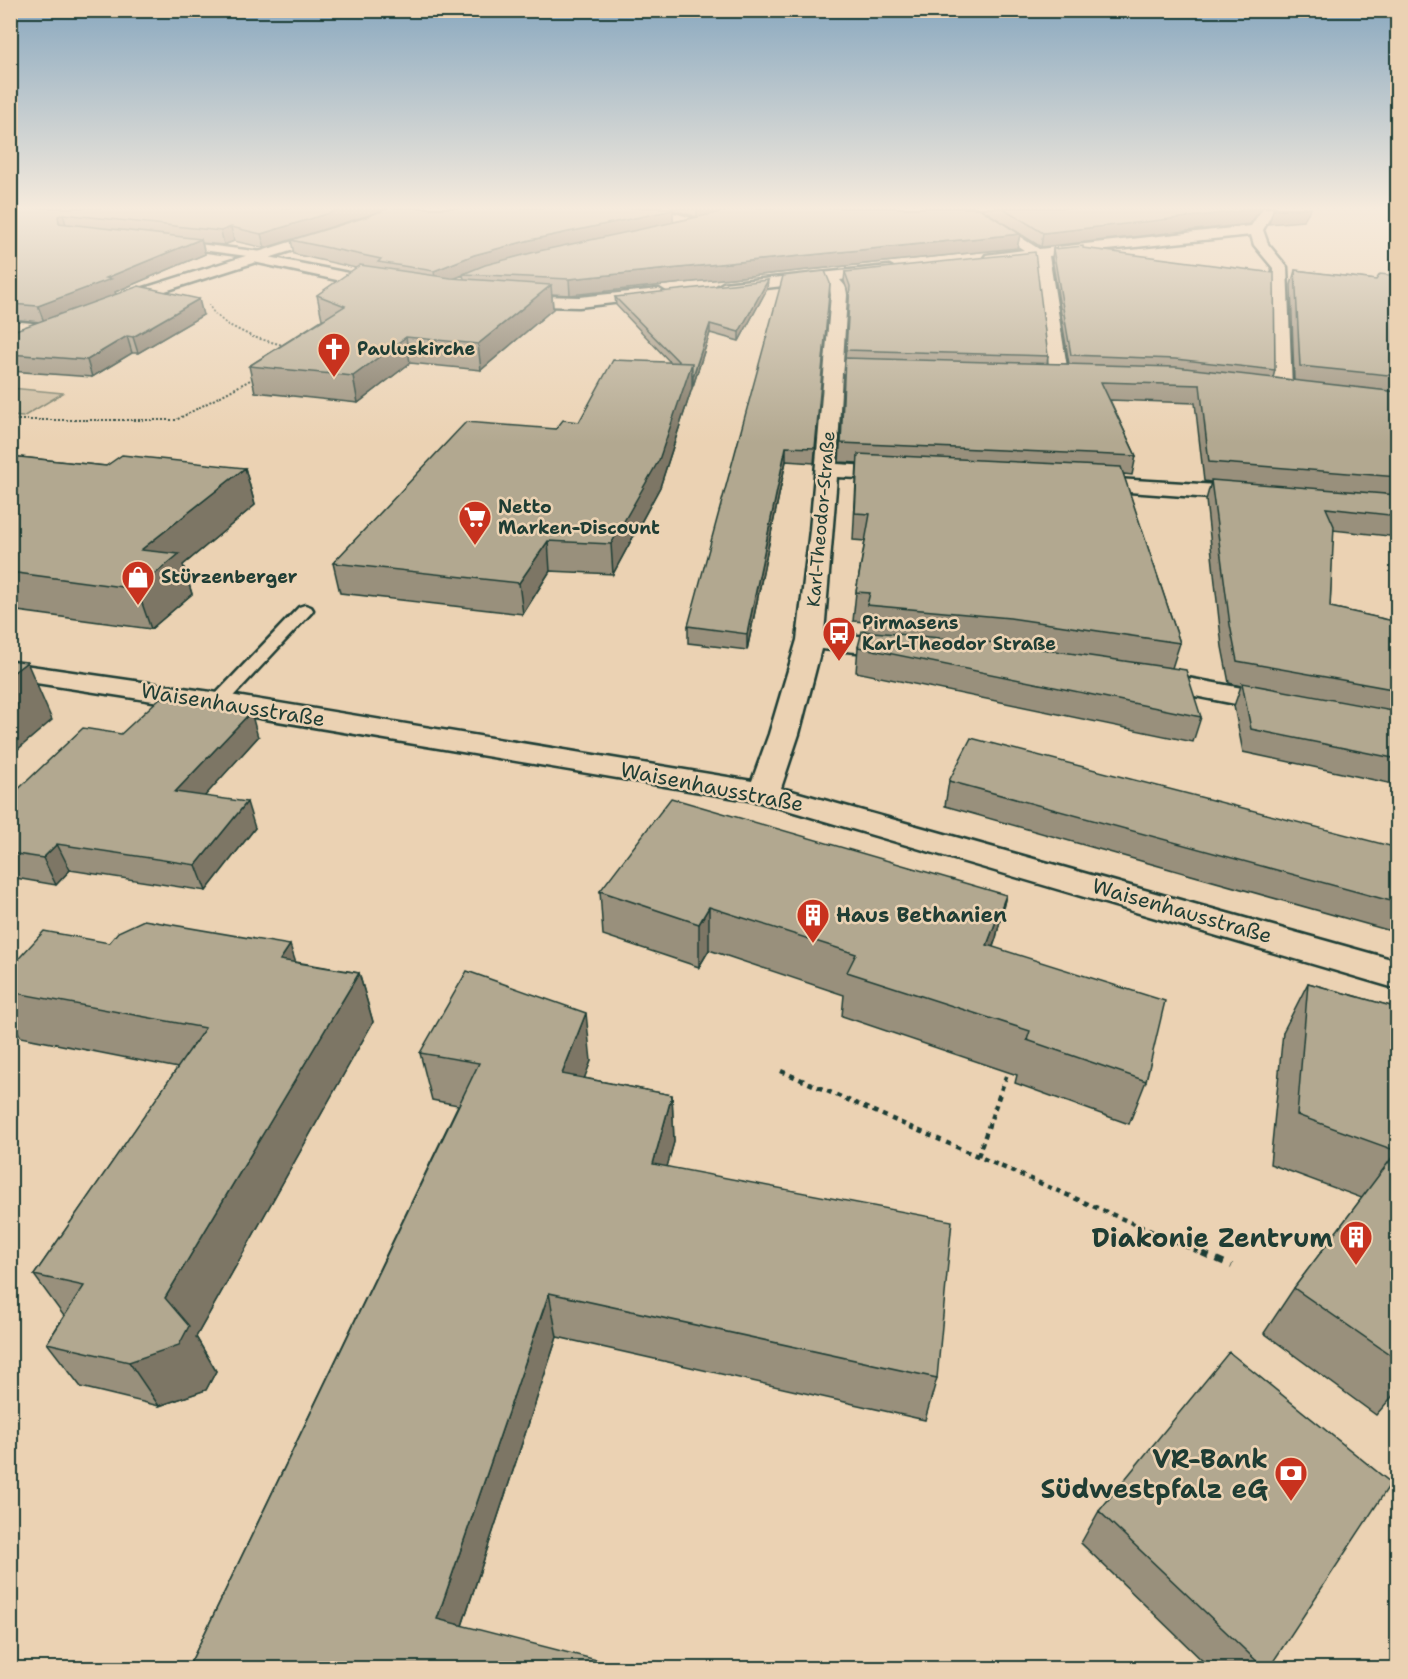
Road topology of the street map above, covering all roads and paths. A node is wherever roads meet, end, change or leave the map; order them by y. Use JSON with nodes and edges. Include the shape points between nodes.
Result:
{"nodes":[{"id":1,"x":165,"y":286,"type":"edge"},
{"id":2,"x":390,"y":286,"type":"edge"},
{"id":3,"x":736,"y":286,"type":"edge"},
{"id":4,"x":838,"y":286,"type":"edge"},
{"id":5,"x":1048,"y":286,"type":"edge"},
{"id":6,"x":1280,"y":286,"type":"edge"},
{"id":7,"x":401,"y":289,"type":"edge"},
{"id":8,"x":703,"y":290,"type":"edge"},
{"id":9,"x":679,"y":292,"type":"edge"},
{"id":10,"x":496,"y":299,"type":"edge"},
{"id":11,"x":207,"y":304,"type":"dead end"},
{"id":12,"x":98,"y":308,"type":"edge"},
{"id":13,"x":61,"y":322,"type":"edge"},
{"id":14,"x":15,"y":333,"type":"edge"},
{"id":15,"x":292,"y":347,"type":"edge"},
{"id":16,"x":834,"y":368,"type":"junction"},
{"id":17,"x":906,"y":369,"type":"edge"},
{"id":18,"x":1036,"y":372,"type":"edge"},
{"id":19,"x":263,"y":373,"type":"edge"},
{"id":20,"x":1059,"y":373,"type":"junction"},
{"id":21,"x":1082,"y":373,"type":"edge"},
{"id":22,"x":1261,"y":386,"type":"edge"},
{"id":23,"x":1283,"y":388,"type":"junction"},
{"id":24,"x":1306,"y":391,"type":"edge"},
{"id":25,"x":10,"y":420,"type":"edge"},
{"id":26,"x":825,"y":470,"type":"junction"},
{"id":27,"x":920,"y":475,"type":"edge"},
{"id":28,"x":1063,"y":482,"type":"edge"},
{"id":29,"x":1277,"y":496,"type":"edge"},
{"id":30,"x":305,"y":610,"type":"dead end"},
{"id":31,"x":810,"y":640,"type":"junction"},
{"id":32,"x":927,"y":651,"type":"edge"},
{"id":33,"x":10,"y":671,"type":"edge"},
{"id":34,"x":1124,"y":675,"type":"edge"},
{"id":35,"x":218,"y":702,"type":"junction"},
{"id":36,"x":1308,"y":709,"type":"edge"},
{"id":37,"x":763,"y":793,"type":"junction"},
{"id":38,"x":1398,"y":975,"type":"edge"},
{"id":39,"x":1009,"y":1068,"type":"dead end"},
{"id":40,"x":781,"y":1071,"type":"dead end"},
{"id":41,"x":978,"y":1156,"type":"junction"},
{"id":42,"x":1232,"y":1266,"type":"dead end"}],
"edges":[{"from":1,"to":12,"type":"street"},
{"from":2,"to":7,"type":"street"},
{"from":3,"to":8,"type":"street"},
{"from":4,"to":16,"type":"street","name":"Karl-Theodor-Straße"},
{"from":5,"to":20,"type":"street"},
{"from":6,"to":23,"type":"street"},
{"from":9,"to":10,"type":"street","via":[[579,302]]},
{"from":11,"to":15,"type":"path","via":[[228,326],[258,340]]},
{"from":13,"to":14,"type":"street"},
{"from":16,"to":17,"type":"street"},
{"from":16,"to":26,"type":"street","name":"Karl-Theodor-Straße"},
{"from":18,"to":20,"type":"street"},
{"from":19,"to":25,"type":"path","via":[[176,420]]},
{"from":20,"to":21,"type":"street"},
{"from":22,"to":23,"type":"street"},
{"from":23,"to":24,"type":"street"},
{"from":26,"to":27,"type":"street"},
{"from":26,"to":31,"type":"street","name":"Karl-Theodor-Straße"},
{"from":28,"to":29,"type":"street"},
{"from":30,"to":35,"type":"lane"},
{"from":31,"to":32,"type":"street"},
{"from":31,"to":37,"type":"street","name":"Karl-Theodor-Straße"},
{"from":33,"to":35,"type":"street","name":"Waisenhausstraße"},
{"from":34,"to":36,"type":"street"},
{"from":35,"to":37,"type":"street","name":"Waisenhausstraße"},
{"from":37,"to":38,"type":"street","name":"Waisenhausstraße"},
{"from":39,"to":41,"type":"path"},
{"from":40,"to":41,"type":"path"},
{"from":41,"to":42,"type":"path"}]}
